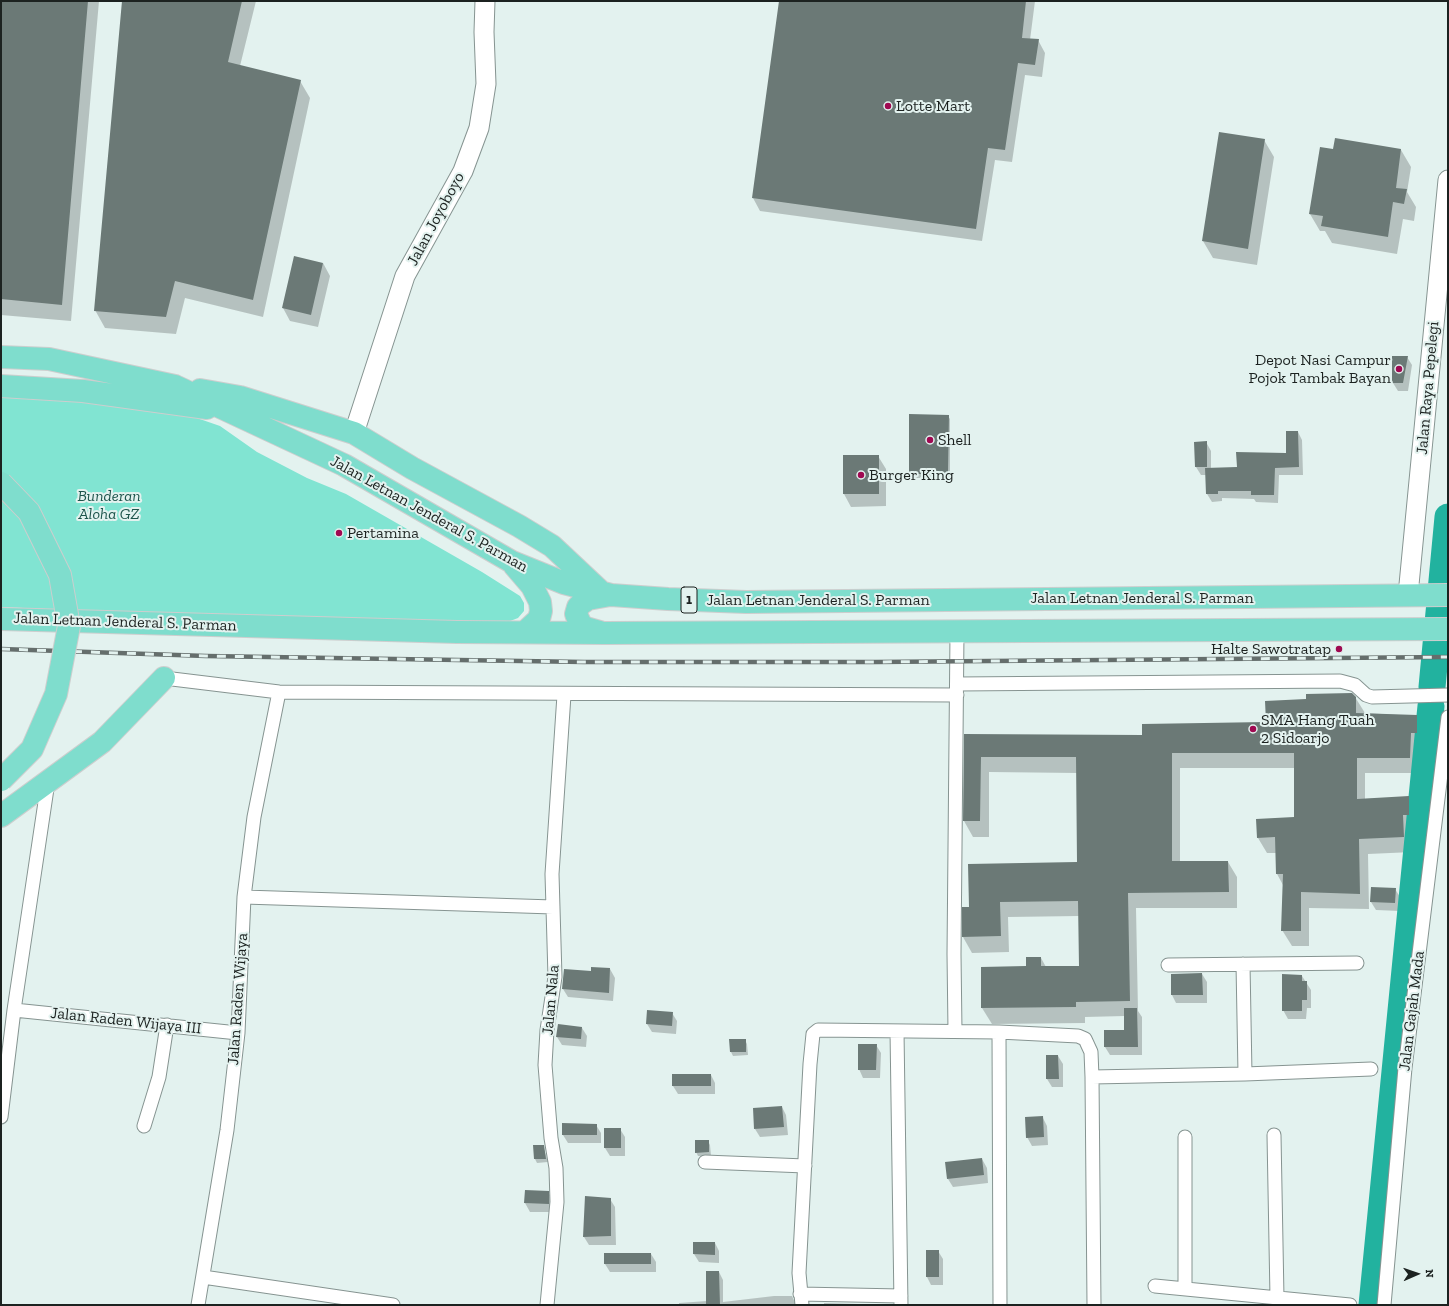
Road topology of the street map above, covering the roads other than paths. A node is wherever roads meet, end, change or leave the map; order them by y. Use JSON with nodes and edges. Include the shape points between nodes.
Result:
{"nodes":[{"id":1,"x":485,"y":1,"type":"edge"},
{"id":2,"x":1448,"y":180,"type":"edge"},
{"id":3,"x":1,"y":357,"type":"edge"},
{"id":4,"x":1,"y":386,"type":"edge"},
{"id":5,"x":175,"y":386,"type":"junction"},
{"id":6,"x":227,"y":411,"type":"junction"},
{"id":7,"x":354,"y":432,"type":"junction"},
{"id":8,"x":1,"y":483,"type":"edge"},
{"id":9,"x":512,"y":562,"type":"junction"},
{"id":10,"x":606,"y":593,"type":"junction"},
{"id":11,"x":1439,"y":595,"type":"edge"},
{"id":12,"x":1408,"y":596,"type":"junction"},
{"id":13,"x":1,"y":619,"type":"edge"},
{"id":14,"x":1448,"y":629,"type":"edge"},
{"id":15,"x":525,"y":632,"type":"junction"},
{"id":16,"x":957,"y":632,"type":"junction"},
{"id":17,"x":605,"y":633,"type":"junction"},
{"id":18,"x":164,"y":678,"type":"joint"},
{"id":19,"x":957,"y":689,"type":"junction"},
{"id":20,"x":279,"y":692,"type":"junction"},
{"id":21,"x":564,"y":695,"type":"junction"},
{"id":22,"x":1448,"y":695,"type":"edge"},
{"id":23,"x":1448,"y":717,"type":"edge"},
{"id":24,"x":1,"y":780,"type":"edge"},
{"id":25,"x":48,"y":782,"type":"junction"},
{"id":26,"x":1,"y":816,"type":"edge"},
{"id":27,"x":244,"y":897,"type":"junction"},
{"id":28,"x":553,"y":907,"type":"junction"},
{"id":29,"x":1357,"y":963,"type":"dead end"},
{"id":30,"x":1244,"y":964,"type":"junction"},
{"id":31,"x":1168,"y":965,"type":"dead end"},
{"id":32,"x":14,"y":1010,"type":"junction"},
{"id":33,"x":167,"y":1024,"type":"junction"},
{"id":34,"x":897,"y":1031,"type":"junction"},
{"id":35,"x":955,"y":1031,"type":"junction"},
{"id":36,"x":999,"y":1032,"type":"junction"},
{"id":37,"x":238,"y":1033,"type":"junction"},
{"id":38,"x":1371,"y":1069,"type":"dead end"},
{"id":39,"x":1244,"y":1074,"type":"junction"},
{"id":40,"x":1092,"y":1077,"type":"junction"},
{"id":41,"x":1,"y":1117,"type":"edge"},
{"id":42,"x":144,"y":1126,"type":"dead end"},
{"id":43,"x":1274,"y":1135,"type":"dead end"},
{"id":44,"x":1185,"y":1137,"type":"dead end"},
{"id":45,"x":705,"y":1162,"type":"dead end"},
{"id":46,"x":805,"y":1166,"type":"junction"},
{"id":47,"x":203,"y":1277,"type":"junction"},
{"id":48,"x":1155,"y":1286,"type":"dead end"},
{"id":49,"x":1185,"y":1289,"type":"junction"},
{"id":50,"x":1277,"y":1298,"type":"junction"},
{"id":51,"x":1233,"y":1299,"type":"edge"},
{"id":52,"x":801,"y":1300,"type":"edge"},
{"id":53,"x":901,"y":1301,"type":"edge"},
{"id":54,"x":1319,"y":1304,"type":"edge"},
{"id":55,"x":198,"y":1305,"type":"edge"},
{"id":56,"x":393,"y":1305,"type":"edge"},
{"id":57,"x":547,"y":1305,"type":"edge"},
{"id":58,"x":1000,"y":1305,"type":"edge"},
{"id":59,"x":1094,"y":1305,"type":"edge"},
{"id":60,"x":1350,"y":1305,"type":"edge"},
{"id":61,"x":1384,"y":1305,"type":"edge"}],
"edges":[{"from":1,"to":7,"type":"street","name":"Jalan Joyoboyo","via":[[486,84],[479,128],[463,171],[405,276]]},
{"from":2,"to":12,"type":"street","name":"Jalan Raya Pepelegi"},
{"from":3,"to":5,"type":"highway","name":"Jalan Letnan Jenderal S. Parman","number":"1","via":[[49,359]]},
{"from":4,"to":6,"type":"highway","via":[[83,391]]},
{"from":5,"to":6,"type":"highway","name":"Jalan Letnan Jenderal S. Parman","number":"1"},
{"from":5,"to":7,"type":"highway","via":[[240,397]]},
{"from":6,"to":9,"type":"highway","name":"Jalan Letnan Jenderal S. Parman","number":"1","via":[[344,465]]},
{"from":7,"to":10,"type":"highway","via":[[412,468],[552,546]]},
{"from":8,"to":24,"type":"highway","bridge":true,"via":[[28,512],[60,575],[69,626],[56,694],[32,750]]},
{"from":9,"to":10,"type":"highway","name":"Jalan Letnan Jenderal S. Parman","number":"1","via":[[564,583]]},
{"from":9,"to":15,"type":"highway","via":[[532,586],[540,602],[539,618]]},
{"from":10,"to":12,"type":"highway","name":"Jalan Letnan Jenderal S. Parman","number":"1","via":[[668,599],[746,602]]},
{"from":10,"to":17,"type":"highway","via":[[582,603],[576,614],[578,621],[586,628]]},
{"from":11,"to":12,"type":"highway","name":"Jalan Letnan Jenderal S. Parman","number":"1"},
{"from":13,"to":15,"type":"highway","name":"Jalan Letnan Jenderal S. Parman","number":"1"},
{"from":14,"to":16,"type":"highway","name":"Jalan Letnan Jenderal S. Parman","number":"1"},
{"from":15,"to":17,"type":"highway","name":"Jalan Letnan Jenderal S. Parman","number":"1"},
{"from":16,"to":17,"type":"highway","name":"Jalan Letnan Jenderal S. Parman","number":"1"},
{"from":16,"to":19,"type":"street"},
{"from":18,"to":20,"type":"street"},
{"from":18,"to":25,"type":"highway","via":[[102,742]]},
{"from":19,"to":21,"type":"street"},
{"from":19,"to":22,"type":"street","via":[[1340,681],[1354,685],[1372,697]]},
{"from":19,"to":35,"type":"street"},
{"from":20,"to":21,"type":"street"},
{"from":20,"to":27,"type":"street","name":"Jalan Raden Wijaya","via":[[254,817]]},
{"from":21,"to":28,"type":"street","name":"Jalan Nala","via":[[552,874]]},
{"from":23,"to":61,"type":"street","name":"Jalan Gajah Mada","via":[[1405,1068]]},
{"from":25,"to":26,"type":"highway"},
{"from":25,"to":32,"type":"street"},
{"from":27,"to":28,"type":"street"},
{"from":27,"to":37,"type":"street","name":"Jalan Raden Wijaya"},
{"from":28,"to":57,"type":"street","name":"Jalan Nala","via":[[555,977],[545,1065],[557,1202]]},
{"from":29,"to":30,"type":"street"},
{"from":30,"to":31,"type":"street"},
{"from":30,"to":39,"type":"street"},
{"from":32,"to":33,"type":"street","name":"Jalan Raden Wijaya III"},
{"from":32,"to":41,"type":"street"},
{"from":33,"to":37,"type":"street","name":"Jalan Raden Wijaya III"},
{"from":33,"to":42,"type":"street","via":[[159,1077]]},
{"from":34,"to":35,"type":"street"},
{"from":34,"to":46,"type":"street","via":[[818,1030],[813,1034]]},
{"from":34,"to":53,"type":"street"},
{"from":35,"to":36,"type":"street"},
{"from":36,"to":40,"type":"street","via":[[1078,1036],[1085,1039],[1089,1046]]},
{"from":36,"to":58,"type":"street"},
{"from":37,"to":47,"type":"street","name":"Jalan Raden Wijaya","via":[[227,1130]]},
{"from":38,"to":39,"type":"street"},
{"from":39,"to":40,"type":"street"},
{"from":40,"to":59,"type":"street"},
{"from":43,"to":50,"type":"street"},
{"from":44,"to":49,"type":"street"},
{"from":45,"to":46,"type":"street"},
{"from":46,"to":52,"type":"street"},
{"from":47,"to":55,"type":"street","name":"Jalan Raden Wijaya"},
{"from":47,"to":56,"type":"street"},
{"from":48,"to":49,"type":"street"},
{"from":49,"to":51,"type":"street"},
{"from":50,"to":51,"type":"street"},
{"from":50,"to":54,"type":"street"},
{"from":52,"to":53,"type":"street"},
{"from":54,"to":60,"type":"street"}]}
